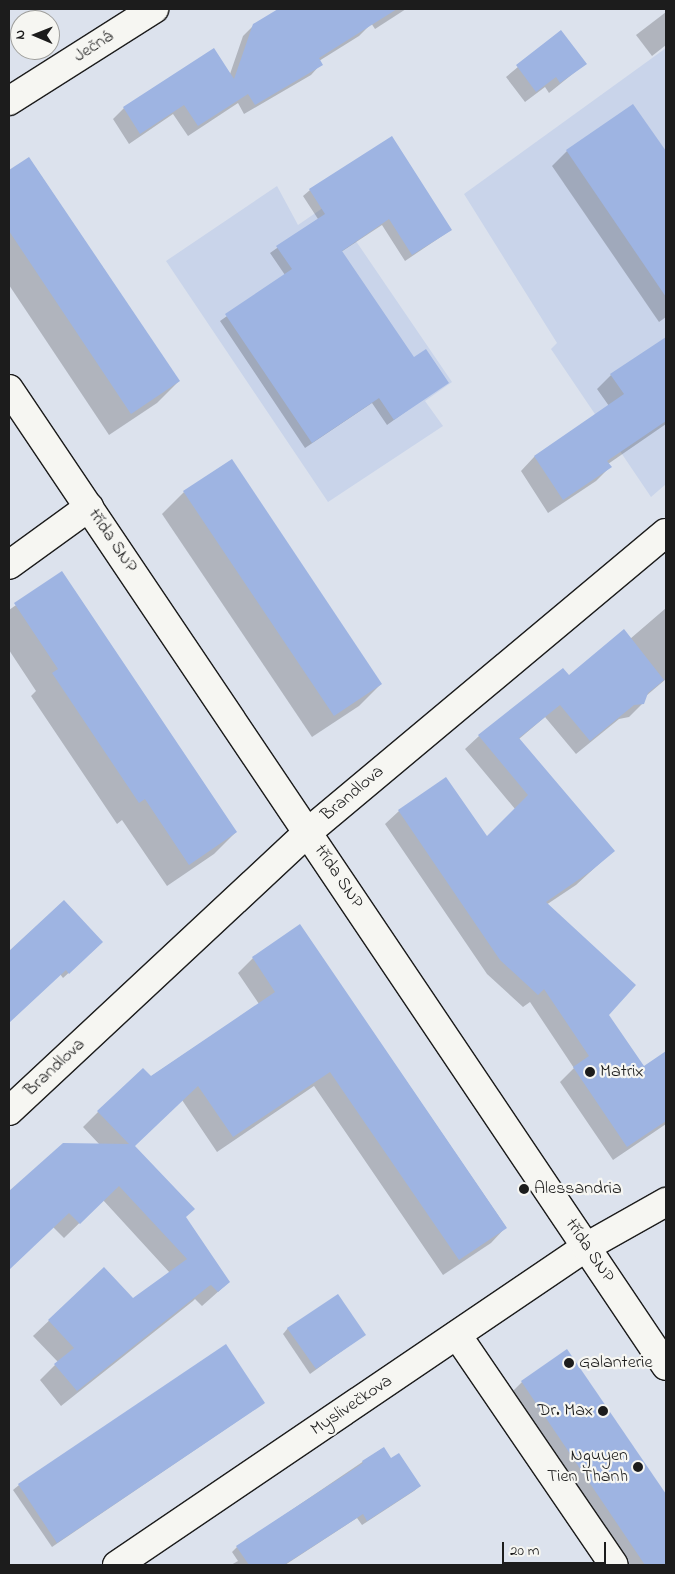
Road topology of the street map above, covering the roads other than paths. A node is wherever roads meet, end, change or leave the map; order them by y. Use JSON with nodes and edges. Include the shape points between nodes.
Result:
{"nodes":[{"id":1,"x":154,"y":9,"type":"edge"},
{"id":2,"x":9,"y":101,"type":"edge"},
{"id":3,"x":9,"y":389,"type":"edge"},
{"id":4,"x":89,"y":507,"type":"junction"},
{"id":5,"x":666,"y":533,"type":"edge"},
{"id":6,"x":9,"y":565,"type":"edge"},
{"id":7,"x":308,"y":832,"type":"junction"},
{"id":8,"x":9,"y":1111,"type":"edge"},
{"id":9,"x":665,"y":1207,"type":"edge"},
{"id":10,"x":586,"y":1247,"type":"junction"},
{"id":11,"x":457,"y":1335,"type":"junction"},
{"id":12,"x":666,"y":1366,"type":"edge"},
{"id":13,"x":117,"y":1565,"type":"edge"},
{"id":14,"x":614,"y":1565,"type":"edge"}],
"edges":[{"from":1,"to":2,"type":"street","name":"Ječná"},
{"from":3,"to":4,"type":"street","name":"třída SNP"},
{"from":4,"to":6,"type":"street"},
{"from":4,"to":7,"type":"street","name":"třída SNP"},
{"from":5,"to":7,"type":"street","name":"Brandlova"},
{"from":7,"to":8,"type":"street","name":"Brandlova"},
{"from":7,"to":10,"type":"street","name":"třída SNP"},
{"from":9,"to":10,"type":"street","name":"Myslivečkova"},
{"from":10,"to":11,"type":"street","name":"Myslivečkova"},
{"from":10,"to":12,"type":"street","name":"třída SNP"},
{"from":11,"to":13,"type":"street","name":"Myslivečkova"},
{"from":11,"to":14,"type":"street"}]}
